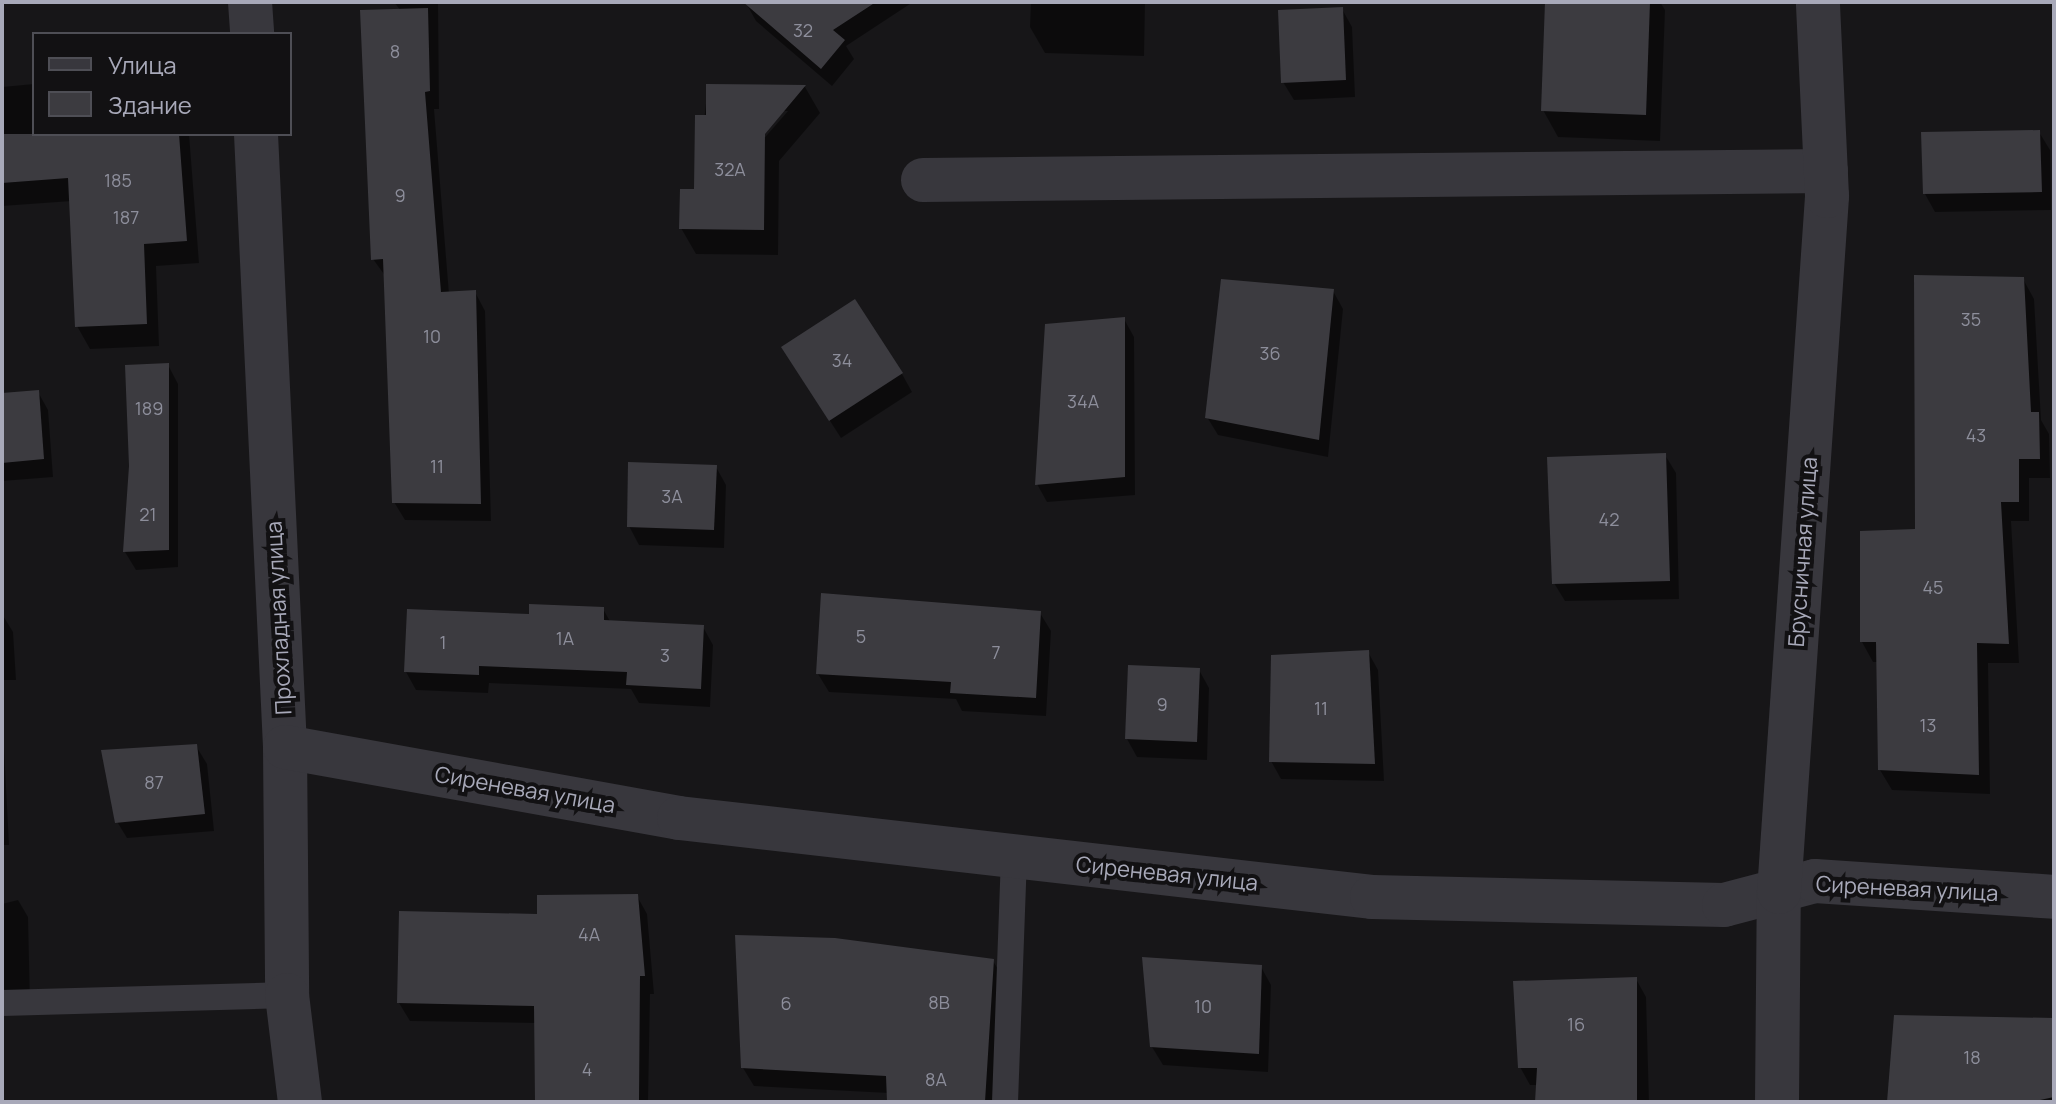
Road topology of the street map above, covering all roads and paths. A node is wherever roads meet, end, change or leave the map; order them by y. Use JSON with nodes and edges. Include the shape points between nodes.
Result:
{"nodes":[{"id":1,"x":250,"y":2,"type":"edge"},
{"id":2,"x":1818,"y":2,"type":"edge"},
{"id":3,"x":252,"y":32,"type":"edge"},
{"id":4,"x":256,"y":136,"type":"edge"},
{"id":5,"x":1826,"y":171,"type":"junction"},
{"id":6,"x":923,"y":180,"type":"dead end"},
{"id":7,"x":285,"y":747,"type":"junction"},
{"id":8,"x":1014,"y":856,"type":"junction"},
{"id":9,"x":1779,"y":892,"type":"junction"},
{"id":10,"x":2054,"y":897,"type":"edge"},
{"id":11,"x":287,"y":995,"type":"junction"},
{"id":12,"x":2,"y":1003,"type":"edge"},
{"id":13,"x":300,"y":1102,"type":"edge"},
{"id":14,"x":1005,"y":1102,"type":"edge"},
{"id":15,"x":1777,"y":1102,"type":"edge"}],
"edges":[{"from":1,"to":3,"type":"street"},
{"from":2,"to":5,"type":"street","name":"Брусничная улица"},
{"from":4,"to":7,"type":"street","name":"Прохладная улица"},
{"from":5,"to":6,"type":"street"},
{"from":5,"to":9,"type":"street","name":"Брусничная улица"},
{"from":7,"to":8,"type":"street","name":"Сиреневая улица","via":[[679,818]]},
{"from":7,"to":11,"type":"street","name":"Прохладная улица"},
{"from":8,"to":9,"type":"street","name":"Сиреневая улица","via":[[1372,897],[1724,905]]},
{"from":8,"to":14,"type":"lane"},
{"from":9,"to":10,"type":"street","name":"Сиреневая улица","via":[[1815,881]]},
{"from":9,"to":15,"type":"street","name":"Брусничная улица"},
{"from":11,"to":12,"type":"lane"},
{"from":11,"to":13,"type":"street","name":"Прохладная улица"}]}
